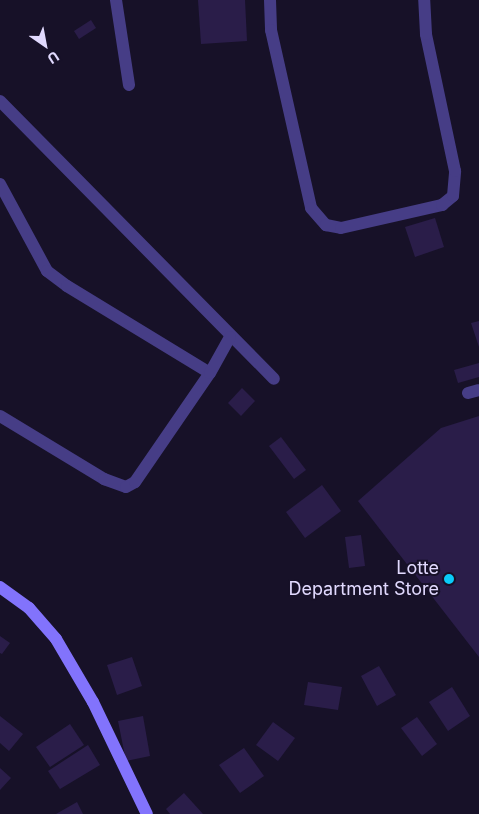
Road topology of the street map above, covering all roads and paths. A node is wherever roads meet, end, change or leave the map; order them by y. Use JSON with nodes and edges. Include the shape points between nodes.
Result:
{"nodes":[{"id":1,"x":116,"y":0,"type":"edge"},
{"id":2,"x":270,"y":0,"type":"edge"},
{"id":3,"x":424,"y":0,"type":"edge"},
{"id":4,"x":130,"y":85,"type":"dead end"},
{"id":5,"x":0,"y":101,"type":"edge"},
{"id":6,"x":0,"y":184,"type":"edge"},
{"id":7,"x":230,"y":337,"type":"junction"},
{"id":8,"x":210,"y":373,"type":"junction"},
{"id":9,"x":274,"y":379,"type":"dead end"},
{"id":10,"x":0,"y":416,"type":"edge"},
{"id":11,"x":0,"y":587,"type":"edge"},
{"id":12,"x":147,"y":814,"type":"edge"}],
"edges":[{"from":1,"to":4,"type":"street"},
{"from":2,"to":3,"type":"street","via":[[272,30],[311,208],[326,225],[341,228],[442,205],[453,196],[454,171],[426,34]]},
{"from":5,"to":7,"type":"street"},
{"from":6,"to":8,"type":"street","via":[[47,271]]},
{"from":7,"to":8,"type":"street"},
{"from":7,"to":9,"type":"street"},
{"from":8,"to":10,"type":"street","via":[[135,482],[126,487],[104,479]]},
{"from":11,"to":12,"type":"main road","via":[[29,608],[56,639],[93,702]]}]}
